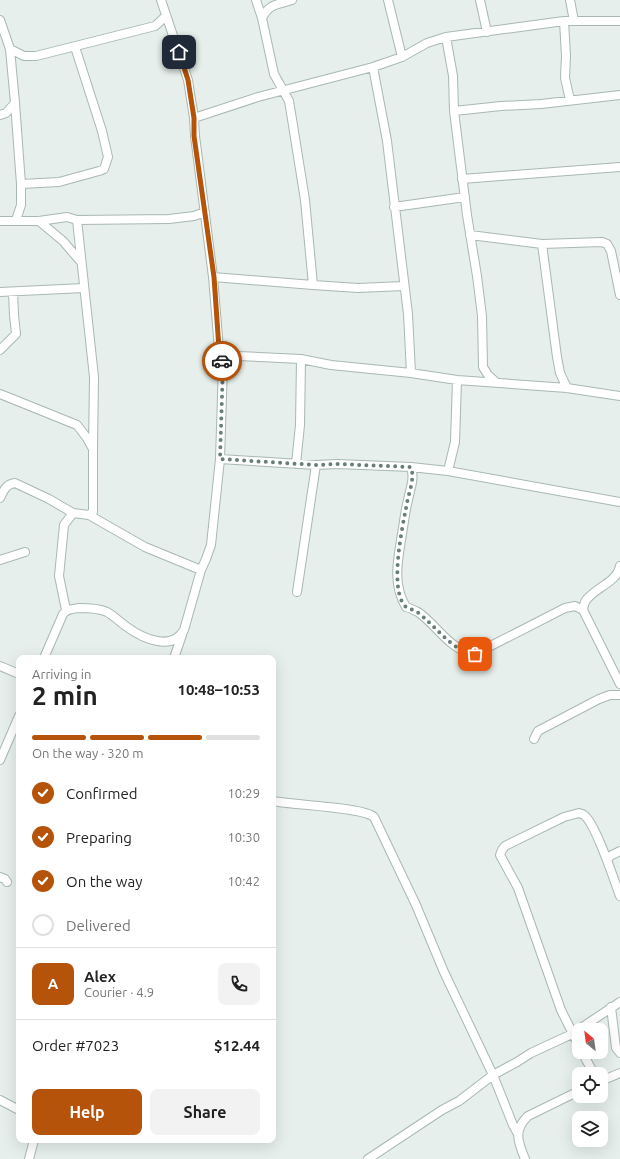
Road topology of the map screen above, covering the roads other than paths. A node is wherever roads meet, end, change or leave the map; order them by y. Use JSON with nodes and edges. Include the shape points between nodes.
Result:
{"nodes":[{"id":1,"x":160,"y":0,"type":"edge"},
{"id":2,"x":256,"y":0,"type":"edge"},
{"id":3,"x":292,"y":0,"type":"edge"},
{"id":4,"x":388,"y":0,"type":"edge"},
{"id":5,"x":480,"y":0,"type":"edge"},
{"id":6,"x":570,"y":0,"type":"edge"},
{"id":7,"x":166,"y":16,"type":"junction"},
{"id":8,"x":262,"y":18,"type":"junction"},
{"id":9,"x":0,"y":20,"type":"edge"},
{"id":10,"x":564,"y":21,"type":"junction"},
{"id":11,"x":574,"y":21,"type":"junction"},
{"id":12,"x":620,"y":21,"type":"edge"},
{"id":13,"x":155,"y":26,"type":"junction"},
{"id":14,"x":487,"y":32,"type":"junction"},
{"id":15,"x":172,"y":33,"type":"junction"},
{"id":16,"x":446,"y":37,"type":"junction"},
{"id":17,"x":74,"y":47,"type":"junction"},
{"id":18,"x":10,"y":50,"type":"junction"},
{"id":19,"x":402,"y":57,"type":"junction"},
{"id":20,"x":372,"y":67,"type":"junction"},
{"id":21,"x":284,"y":90,"type":"junction"},
{"id":22,"x":620,"y":95,"type":"edge"},
{"id":23,"x":570,"y":100,"type":"junction"},
{"id":24,"x":15,"y":103,"type":"junction"},
{"id":25,"x":454,"y":111,"type":"junction"},
{"id":26,"x":3,"y":114,"type":"edge"},
{"id":27,"x":194,"y":118,"type":"junction"},
{"id":28,"x":16,"y":119,"type":"junction"},
{"id":29,"x":620,"y":167,"type":"edge"},
{"id":30,"x":462,"y":179,"type":"junction"},
{"id":31,"x":21,"y":184,"type":"junction"},
{"id":32,"x":465,"y":197,"type":"junction"},
{"id":33,"x":21,"y":206,"type":"junction"},
{"id":34,"x":394,"y":207,"type":"junction"},
{"id":35,"x":205,"y":212,"type":"junction"},
{"id":36,"x":16,"y":220,"type":"junction"},
{"id":37,"x":77,"y":220,"type":"junction"},
{"id":38,"x":0,"y":221,"type":"edge"},
{"id":39,"x":35,"y":221,"type":"junction"},
{"id":40,"x":470,"y":235,"type":"junction"},
{"id":41,"x":542,"y":244,"type":"junction"},
{"id":42,"x":81,"y":262,"type":"junction"},
{"id":43,"x":214,"y":277,"type":"junction"},
{"id":44,"x":313,"y":285,"type":"junction"},
{"id":45,"x":404,"y":286,"type":"junction"},
{"id":46,"x":84,"y":288,"type":"junction"},
{"id":47,"x":0,"y":292,"type":"edge"},
{"id":48,"x":13,"y":292,"type":"junction"},
{"id":49,"x":620,"y":295,"type":"edge"},
{"id":50,"x":219,"y":345,"type":"junction"},
{"id":51,"x":0,"y":350,"type":"edge"},
{"id":52,"x":238,"y":356,"type":"junction"},
{"id":53,"x":301,"y":359,"type":"junction"},
{"id":54,"x":223,"y":365,"type":"junction"},
{"id":55,"x":412,"y":373,"type":"junction"},
{"id":56,"x":457,"y":380,"type":"junction"},
{"id":57,"x":497,"y":383,"type":"junction"},
{"id":58,"x":567,"y":388,"type":"junction"},
{"id":59,"x":0,"y":394,"type":"edge"},
{"id":60,"x":620,"y":396,"type":"edge"},
{"id":61,"x":93,"y":419,"type":"junction"},
{"id":62,"x":77,"y":425,"type":"junction"},
{"id":63,"x":93,"y":449,"type":"junction"},
{"id":64,"x":220,"y":459,"type":"junction"},
{"id":65,"x":296,"y":464,"type":"junction"},
{"id":66,"x":316,"y":465,"type":"junction"},
{"id":67,"x":411,"y":467,"type":"junction"},
{"id":68,"x":448,"y":471,"type":"junction"},
{"id":69,"x":0,"y":498,"type":"edge"},
{"id":70,"x":620,"y":502,"type":"edge"},
{"id":71,"x":73,"y":513,"type":"junction"},
{"id":72,"x":89,"y":515,"type":"junction"},
{"id":73,"x":25,"y":552,"type":"dead end"},
{"id":74,"x":0,"y":560,"type":"edge"},
{"id":75,"x":620,"y":566,"type":"edge"},
{"id":76,"x":201,"y":570,"type":"junction"},
{"id":77,"x":297,"y":592,"type":"dead end"},
{"id":78,"x":66,"y":610,"type":"junction"},
{"id":79,"x":583,"y":610,"type":"junction"},
{"id":80,"x":182,"y":635,"type":"junction"},
{"id":81,"x":45,"y":655,"type":"edge"},
{"id":82,"x":175,"y":655,"type":"edge"},
{"id":83,"x":0,"y":666,"type":"edge"},
{"id":84,"x":16,"y":673,"type":"edge"},
{"id":85,"x":620,"y":684,"type":"edge"},
{"id":86,"x":620,"y":695,"type":"edge"},
{"id":87,"x":16,"y":723,"type":"edge"},
{"id":88,"x":534,"y":738,"type":"dead end"},
{"id":89,"x":0,"y":760,"type":"edge"},
{"id":90,"x":276,"y":801,"type":"edge"},
{"id":91,"x":620,"y":851,"type":"edge"},
{"id":92,"x":607,"y":860,"type":"junction"},
{"id":93,"x":620,"y":896,"type":"edge"},
{"id":94,"x":620,"y":1002,"type":"edge"},
{"id":95,"x":610,"y":1007,"type":"junction"},
{"id":96,"x":587,"y":1023,"type":"edge"},
{"id":97,"x":572,"y":1034,"type":"joint"},
{"id":98,"x":620,"y":1053,"type":"edge"},
{"id":99,"x":620,"y":1073,"type":"edge"},
{"id":100,"x":493,"y":1075,"type":"junction"},
{"id":101,"x":608,"y":1078,"type":"edge"},
{"id":102,"x":572,"y":1094,"type":"edge"},
{"id":103,"x":0,"y":1100,"type":"edge"},
{"id":104,"x":16,"y":1108,"type":"edge"},
{"id":105,"x":518,"y":1134,"type":"junction"},
{"id":106,"x":33,"y":1143,"type":"edge"},
{"id":107,"x":29,"y":1159,"type":"edge"},
{"id":108,"x":368,"y":1159,"type":"edge"},
{"id":109,"x":525,"y":1159,"type":"edge"}],
"edges":[{"from":1,"to":7,"type":"street"},
{"from":2,"to":8,"type":"street"},
{"from":3,"to":8,"type":"street","via":[[270,7]]},
{"from":4,"to":19,"type":"street"},
{"from":5,"to":14,"type":"street"},
{"from":6,"to":11,"type":"street"},
{"from":7,"to":13,"type":"street"},
{"from":7,"to":15,"type":"street"},
{"from":8,"to":21,"type":"street","via":[[274,74]]},
{"from":9,"to":18,"type":"street"},
{"from":10,"to":11,"type":"street"},
{"from":10,"to":14,"type":"street"},
{"from":10,"to":23,"type":"street","via":[[565,78]]},
{"from":11,"to":12,"type":"street"},
{"from":13,"to":15,"type":"street"},
{"from":13,"to":17,"type":"street"},
{"from":14,"to":16,"type":"street"},
{"from":15,"to":27,"type":"street","via":[[188,80]]},
{"from":16,"to":19,"type":"street","via":[[426,43]]},
{"from":16,"to":25,"type":"street","via":[[453,76]]},
{"from":17,"to":18,"type":"street","via":[[36,56],[24,56]]},
{"from":17,"to":31,"type":"street","via":[[102,131],[107,162],[104,169],[59,182]]},
{"from":18,"to":24,"type":"street"},
{"from":19,"to":20,"type":"street"},
{"from":20,"to":21,"type":"street"},
{"from":20,"to":34,"type":"street","via":[[388,141]]},
{"from":21,"to":27,"type":"street"},
{"from":21,"to":44,"type":"street","via":[[289,101],[305,200]]},
{"from":22,"to":23,"type":"street"},
{"from":23,"to":25,"type":"street"},
{"from":24,"to":26,"type":"street"},
{"from":24,"to":28,"type":"street"},
{"from":25,"to":30,"type":"street"},
{"from":26,"to":28,"type":"street"},
{"from":27,"to":35,"type":"street","via":[[194,136]]},
{"from":28,"to":31,"type":"street"},
{"from":29,"to":30,"type":"street"},
{"from":30,"to":32,"type":"street"},
{"from":31,"to":33,"type":"street"},
{"from":32,"to":34,"type":"street"},
{"from":32,"to":40,"type":"street"},
{"from":33,"to":36,"type":"street"},
{"from":33,"to":39,"type":"street"},
{"from":34,"to":45,"type":"street"},
{"from":35,"to":37,"type":"street","via":[[169,219]]},
{"from":35,"to":43,"type":"street"},
{"from":36,"to":38,"type":"street"},
{"from":36,"to":39,"type":"street"},
{"from":37,"to":39,"type":"street","via":[[67,217]]},
{"from":37,"to":42,"type":"street"},
{"from":39,"to":42,"type":"street","via":[[64,241]]},
{"from":40,"to":41,"type":"street"},
{"from":40,"to":57,"type":"street","via":[[482,316],[483,366]]},
{"from":41,"to":49,"type":"street","via":[[607,244]]},
{"from":41,"to":58,"type":"street","via":[[557,357],[560,373]]},
{"from":42,"to":46,"type":"street"},
{"from":43,"to":44,"type":"street"},
{"from":43,"to":50,"type":"street"},
{"from":44,"to":45,"type":"street","via":[[358,288]]},
{"from":45,"to":55,"type":"street"},
{"from":46,"to":48,"type":"street"},
{"from":46,"to":61,"type":"street","via":[[94,377]]},
{"from":47,"to":48,"type":"street"},
{"from":48,"to":51,"type":"street","via":[[16,334]]},
{"from":50,"to":52,"type":"street"},
{"from":50,"to":54,"type":"street"},
{"from":52,"to":53,"type":"street"},
{"from":52,"to":54,"type":"street"},
{"from":53,"to":55,"type":"street","via":[[330,365]]},
{"from":53,"to":65,"type":"street","via":[[300,425]]},
{"from":54,"to":64,"type":"street"},
{"from":55,"to":56,"type":"street"},
{"from":56,"to":57,"type":"street"},
{"from":56,"to":68,"type":"street","via":[[456,442]]},
{"from":57,"to":58,"type":"street"},
{"from":58,"to":60,"type":"street"},
{"from":59,"to":62,"type":"street"},
{"from":61,"to":62,"type":"street"},
{"from":61,"to":63,"type":"street"},
{"from":62,"to":63,"type":"street"},
{"from":63,"to":72,"type":"street","via":[[94,512]]},
{"from":64,"to":65,"type":"street"},
{"from":64,"to":76,"type":"street","via":[[211,545]]},
{"from":65,"to":66,"type":"street"},
{"from":66,"to":67,"type":"street"},
{"from":66,"to":77,"type":"street"},
{"from":67,"to":68,"type":"street"},
{"from":67,"to":79,"type":"street","via":[[413,476],[397,569],[401,595],[406,607],[417,611],[464,652],[475,654],[565,608],[575,606]]},
{"from":68,"to":70,"type":"street"},
{"from":69,"to":71,"type":"street","via":[[9,484],[15,483]]},
{"from":71,"to":72,"type":"street"},
{"from":71,"to":78,"type":"street","via":[[64,525],[59,576]]},
{"from":72,"to":76,"type":"street","via":[[146,547]]},
{"from":73,"to":74,"type":"street"},
{"from":75,"to":79,"type":"street","via":[[611,580],[588,597]]},
{"from":76,"to":80,"type":"street"},
{"from":78,"to":80,"type":"street","via":[[102,610],[132,631],[161,642],[169,642]]},
{"from":78,"to":81,"type":"street"},
{"from":79,"to":85,"type":"street"},
{"from":80,"to":82,"type":"street"},
{"from":83,"to":84,"type":"street"},
{"from":86,"to":88,"type":"street","via":[[599,699],[538,731]]},
{"from":87,"to":89,"type":"street"},
{"from":90,"to":100,"type":"street","via":[[349,810],[374,817]]},
{"from":91,"to":92,"type":"street"},
{"from":92,"to":93,"type":"street"},
{"from":92,"to":97,"type":"street","via":[[590,823],[585,815],[579,813],[564,817],[505,846],[500,855],[518,888]]},
{"from":94,"to":95,"type":"street"},
{"from":95,"to":96,"type":"street"},
{"from":95,"to":98,"type":"street","via":[[616,1048]]},
{"from":97,"to":100,"type":"street","via":[[531,1053]]},
{"from":99,"to":101,"type":"street"},
{"from":100,"to":105,"type":"street","via":[[512,1125]]},
{"from":100,"to":108,"type":"street"},
{"from":102,"to":105,"type":"street","via":[[528,1116],[521,1122]]},
{"from":103,"to":104,"type":"street"},
{"from":105,"to":109,"type":"street"},
{"from":106,"to":107,"type":"street"}]}
